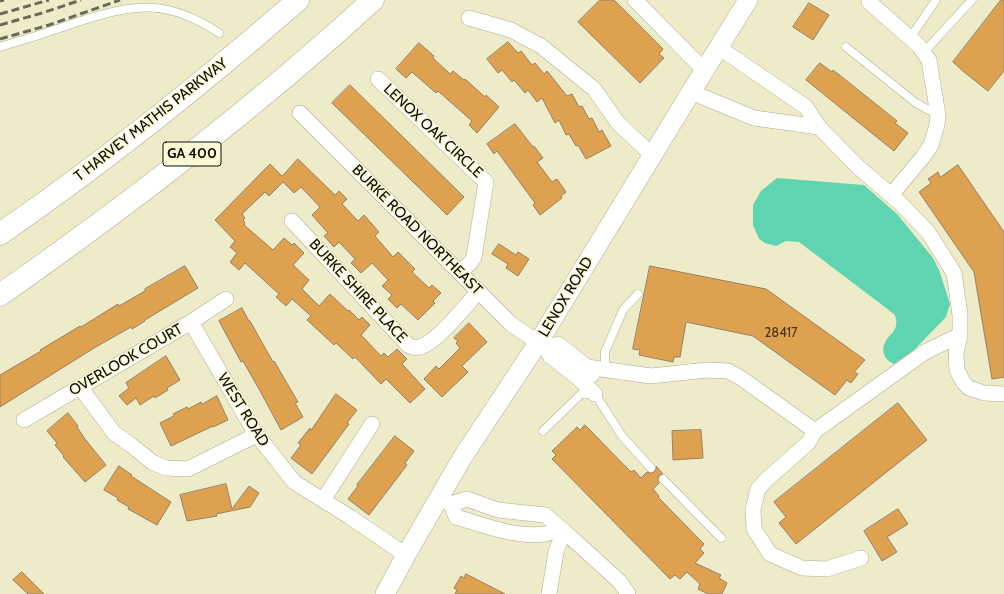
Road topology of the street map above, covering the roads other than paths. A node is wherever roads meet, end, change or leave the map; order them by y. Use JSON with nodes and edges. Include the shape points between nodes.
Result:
{"nodes":[{"id":1,"x":298,"y":0,"type":"edge"},
{"id":2,"x":373,"y":0,"type":"edge"},
{"id":3,"x":636,"y":0,"type":"edge"},
{"id":4,"x":748,"y":0,"type":"edge"},
{"id":5,"x":869,"y":0,"type":"edge"},
{"id":6,"x":936,"y":0,"type":"edge"},
{"id":7,"x":972,"y":0,"type":"edge"},
{"id":8,"x":469,"y":18,"type":"dead end"},
{"id":9,"x":219,"y":33,"type":"dead end"},
{"id":10,"x":910,"y":38,"type":"junction"},
{"id":11,"x":0,"y":47,"type":"edge"},
{"id":12,"x":718,"y":47,"type":"junction"},
{"id":13,"x":846,"y":47,"type":"dead end"},
{"id":14,"x":924,"y":52,"type":"junction"},
{"id":15,"x":704,"y":70,"type":"junction"},
{"id":16,"x":378,"y":79,"type":"dead end"},
{"id":17,"x":691,"y":92,"type":"junction"},
{"id":18,"x":795,"y":99,"type":"junction"},
{"id":19,"x":300,"y":113,"type":"dead end"},
{"id":20,"x":938,"y":115,"type":"junction"},
{"id":21,"x":782,"y":121,"type":"junction"},
{"id":22,"x":819,"y":127,"type":"junction"},
{"id":23,"x":652,"y":155,"type":"junction"},
{"id":24,"x":890,"y":195,"type":"junction"},
{"id":25,"x":292,"y":221,"type":"dead end"},
{"id":26,"x":0,"y":234,"type":"edge"},
{"id":27,"x":460,"y":272,"type":"junction"},
{"id":28,"x":479,"y":292,"type":"junction"},
{"id":29,"x":638,"y":294,"type":"dead end"},
{"id":30,"x":0,"y":295,"type":"edge"},
{"id":31,"x":226,"y":299,"type":"dead end"},
{"id":32,"x":191,"y":322,"type":"junction"},
{"id":33,"x":960,"y":335,"type":"junction"},
{"id":34,"x":542,"y":346,"type":"junction"},
{"id":35,"x":577,"y":365,"type":"junction"},
{"id":36,"x":605,"y":369,"type":"junction"},
{"id":37,"x":80,"y":387,"type":"junction"},
{"id":38,"x":595,"y":394,"type":"junction"},
{"id":39,"x":1004,"y":394,"type":"edge"},
{"id":40,"x":24,"y":420,"type":"dead end"},
{"id":41,"x":372,"y":424,"type":"dead end"},
{"id":42,"x":544,"y":431,"type":"dead end"},
{"id":43,"x":815,"y":431,"type":"junction"},
{"id":44,"x":256,"y":435,"type":"junction"},
{"id":45,"x":651,"y":468,"type":"dead end"},
{"id":46,"x":663,"y":479,"type":"dead end"},
{"id":47,"x":323,"y":500,"type":"junction"},
{"id":48,"x":445,"y":501,"type":"junction"},
{"id":49,"x":498,"y":510,"type":"junction"},
{"id":50,"x":493,"y":528,"type":"junction"},
{"id":51,"x":562,"y":530,"type":"junction"},
{"id":52,"x":721,"y":538,"type":"dead end"},
{"id":53,"x":406,"y":556,"type":"junction"},
{"id":54,"x":861,"y":558,"type":"dead end"},
{"id":55,"x":386,"y":594,"type":"edge"},
{"id":56,"x":549,"y":594,"type":"edge"},
{"id":57,"x":628,"y":594,"type":"edge"}],
"edges":[{"from":1,"to":26,"type":"highway","name":"T HARVEY MATHIS PARKWAY","via":[[153,121]]},
{"from":2,"to":30,"type":"highway","number":"GA 400","via":[[185,160],[124,207]]},
{"from":3,"to":15,"type":"street"},
{"from":4,"to":12,"type":"street","name":"LENOX ROAD"},
{"from":5,"to":10,"type":"street"},
{"from":6,"to":10,"type":"lane"},
{"from":7,"to":14,"type":"lane"},
{"from":8,"to":23,"type":"street","via":[[511,30],[541,46],[594,89],[618,123]]},
{"from":9,"to":11,"type":"lane","via":[[188,10],[167,3],[143,2],[125,5]]},
{"from":10,"to":14,"type":"street"},
{"from":12,"to":15,"type":"street","name":"LENOX ROAD"},
{"from":12,"to":18,"type":"street"},
{"from":13,"to":20,"type":"lane","via":[[916,103]]},
{"from":14,"to":20,"type":"street","via":[[929,60]]},
{"from":15,"to":17,"type":"street","name":"LENOX ROAD"},
{"from":16,"to":27,"type":"street","name":"LENOX OAK CIRCLE","via":[[486,182],[474,257]]},
{"from":17,"to":21,"type":"street","via":[[754,118],[760,115],[774,116]]},
{"from":17,"to":23,"type":"street","name":"LENOX ROAD"},
{"from":18,"to":21,"type":"street"},
{"from":18,"to":22,"type":"street","via":[[806,107]]},
{"from":19,"to":27,"type":"street","name":"BURKE ROAD NORTHEAST"},
{"from":20,"to":24,"type":"street","via":[[930,145],[923,157]]},
{"from":21,"to":22,"type":"street"},
{"from":22,"to":24,"type":"street"},
{"from":23,"to":34,"type":"street","name":"LENOX ROAD"},
{"from":24,"to":33,"type":"street","via":[[928,232],[954,273]]},
{"from":25,"to":28,"type":"street","name":"BURKE SHIRE PLACE","via":[[412,348],[420,347],[436,338]]},
{"from":27,"to":28,"type":"street","name":"BURKE ROAD NORTHEAST"},
{"from":28,"to":34,"type":"street","name":"BURKE ROAD NORTHEAST","via":[[511,324]]},
{"from":29,"to":36,"type":"lane","via":[[623,310],[605,352]]},
{"from":31,"to":32,"type":"street","name":"OVERLOOK COURT"},
{"from":32,"to":37,"type":"street","name":"OVERLOOK COURT"},
{"from":32,"to":44,"type":"street","name":"WEST ROAD"},
{"from":33,"to":39,"type":"street","via":[[956,353],[957,370],[963,382],[969,388],[984,393]]},
{"from":33,"to":43,"type":"street","via":[[925,352]]},
{"from":34,"to":35,"type":"street","name":"BURKE ROAD NORTHEAST","via":[[550,356]]},
{"from":34,"to":48,"type":"street","name":"LENOX ROAD","via":[[462,458]]},
{"from":35,"to":36,"type":"street"},
{"from":35,"to":38,"type":"street","name":"BURKE ROAD NORTHEAST"},
{"from":36,"to":43,"type":"street","via":[[651,376],[707,370],[728,371]]},
{"from":37,"to":40,"type":"street","name":"OVERLOOK COURT"},
{"from":37,"to":44,"type":"street","via":[[114,433],[152,462],[166,468],[188,469]]},
{"from":38,"to":42,"type":"lane","via":[[581,394]]},
{"from":38,"to":45,"type":"lane","via":[[622,436]]},
{"from":41,"to":47,"type":"street"},
{"from":43,"to":54,"type":"street","via":[[808,443],[758,489],[753,510],[754,529],[770,554],[802,568],[827,568]]},
{"from":44,"to":47,"type":"street","name":"WEST ROAD","via":[[294,482]]},
{"from":46,"to":52,"type":"lane"},
{"from":47,"to":53,"type":"street","name":"WEST ROAD"},
{"from":48,"to":49,"type":"street","via":[[467,499]]},
{"from":48,"to":50,"type":"street","via":[[456,517]]},
{"from":48,"to":53,"type":"street","name":"LENOX ROAD"},
{"from":49,"to":50,"type":"street"},
{"from":49,"to":51,"type":"street","via":[[545,516]]},
{"from":50,"to":51,"type":"street","via":[[539,534]]},
{"from":51,"to":56,"type":"street"},
{"from":51,"to":57,"type":"street","via":[[620,582]]},
{"from":53,"to":55,"type":"street","name":"LENOX ROAD"}]}
